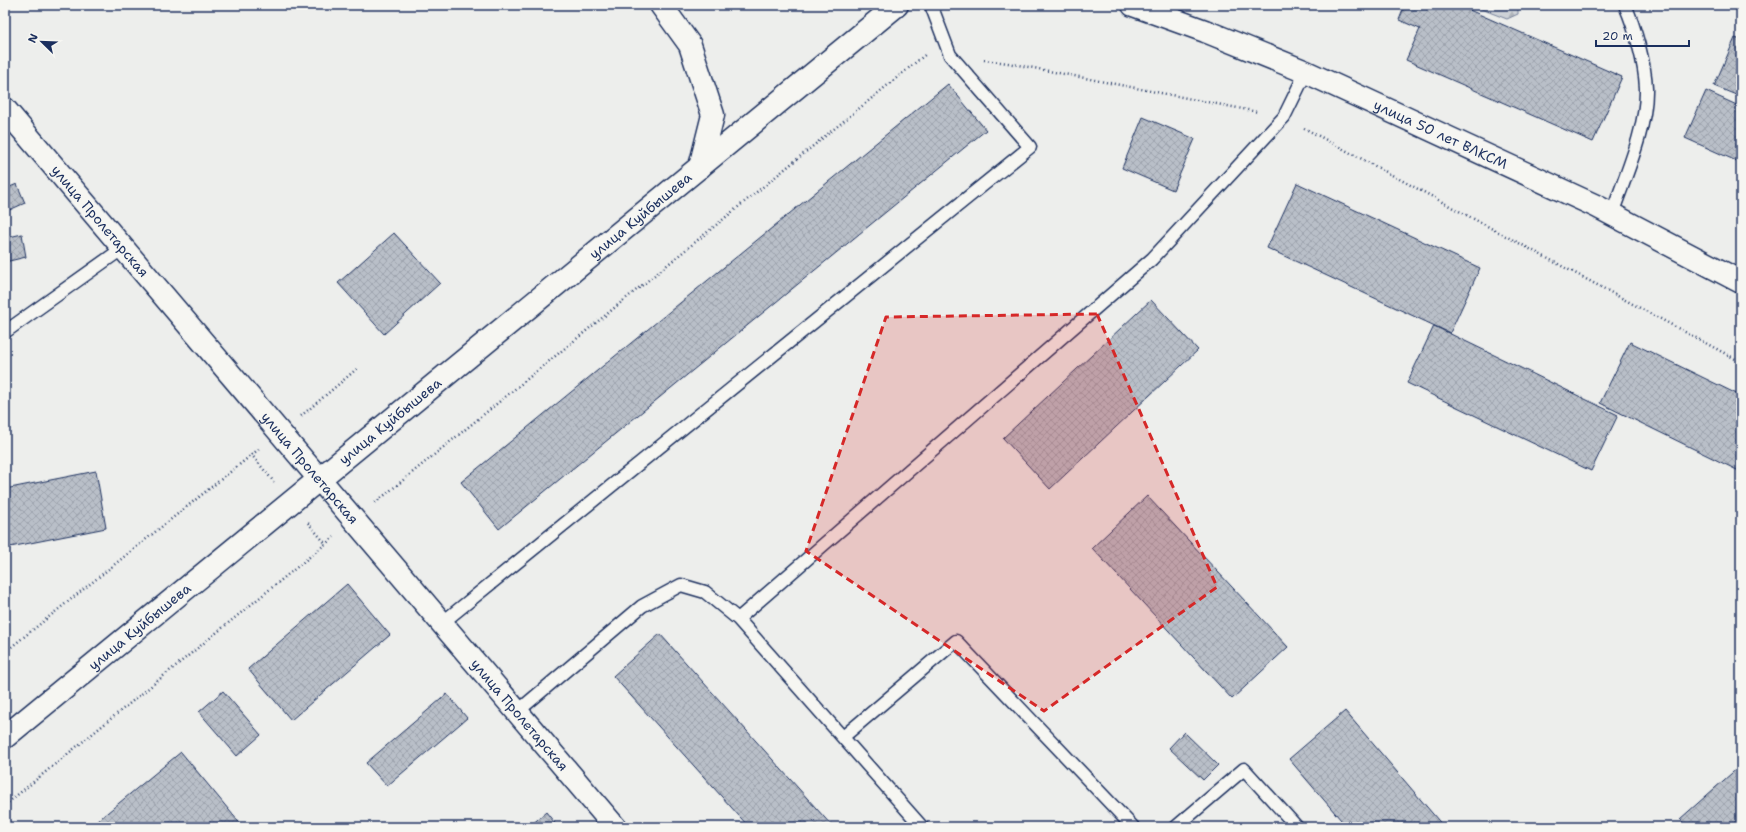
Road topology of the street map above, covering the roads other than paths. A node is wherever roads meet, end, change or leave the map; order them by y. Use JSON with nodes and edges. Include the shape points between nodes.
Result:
{"nodes":[{"id":1,"x":661,"y":5,"type":"edge"},
{"id":2,"x":897,"y":5,"type":"edge"},
{"id":3,"x":931,"y":5,"type":"edge"},
{"id":4,"x":1133,"y":5,"type":"edge"},
{"id":5,"x":1625,"y":5,"type":"edge"},
{"id":6,"x":1306,"y":72,"type":"junction"},
{"id":7,"x":5,"y":108,"type":"edge"},
{"id":8,"x":700,"y":166,"type":"junction"},
{"id":9,"x":1612,"y":214,"type":"junction"},
{"id":10,"x":123,"y":248,"type":"junction"},
{"id":11,"x":1741,"y":282,"type":"edge"},
{"id":12,"x":5,"y":332,"type":"edge"},
{"id":13,"x":320,"y":479,"type":"junction"},
{"id":14,"x":738,"y":619,"type":"junction"},
{"id":15,"x":442,"y":623,"type":"junction"},
{"id":16,"x":517,"y":712,"type":"junction"},
{"id":17,"x":843,"y":737,"type":"junction"},
{"id":18,"x":5,"y":738,"type":"edge"},
{"id":19,"x":615,"y":827,"type":"edge"},
{"id":20,"x":922,"y":827,"type":"edge"},
{"id":21,"x":1133,"y":827,"type":"edge"},
{"id":22,"x":1176,"y":827,"type":"edge"},
{"id":23,"x":1297,"y":827,"type":"edge"}],
"edges":[{"from":1,"to":8,"type":"main road","name":"улица Куйбышева","via":[[690,45],[713,115]]},
{"from":2,"to":8,"type":"main road","name":"улица Куйбышева"},
{"from":3,"to":15,"type":"lane","via":[[950,55],[1030,147]]},
{"from":4,"to":6,"type":"main road","name":"улица 50 лет ВЛКСМ"},
{"from":5,"to":9,"type":"lane","via":[[1638,48],[1646,88],[1639,134]]},
{"from":6,"to":9,"type":"main road","name":"улица 50 лет ВЛКСМ"},
{"from":6,"to":14,"type":"lane","via":[[1284,117],[1152,259]]},
{"from":7,"to":10,"type":"main road","name":"улица Пролетарская"},
{"from":8,"to":13,"type":"main road","name":"улица Куйбышева"},
{"from":9,"to":11,"type":"main road","name":"улица 50 лет ВЛКСМ"},
{"from":10,"to":12,"type":"lane"},
{"from":10,"to":13,"type":"main road","name":"улица Пролетарская"},
{"from":13,"to":15,"type":"main road","name":"улица Пролетарская"},
{"from":13,"to":18,"type":"main road","name":"улица Куйбышева"},
{"from":14,"to":16,"type":"lane","via":[[705,592],[682,585],[642,606]]},
{"from":14,"to":17,"type":"lane"},
{"from":15,"to":16,"type":"main road","name":"улица Пролетарская"},
{"from":16,"to":19,"type":"main road","name":"улица Пролетарская"},
{"from":17,"to":20,"type":"lane"},
{"from":17,"to":21,"type":"lane","via":[[956,641]]},
{"from":22,"to":23,"type":"lane","via":[[1244,769]]}]}
